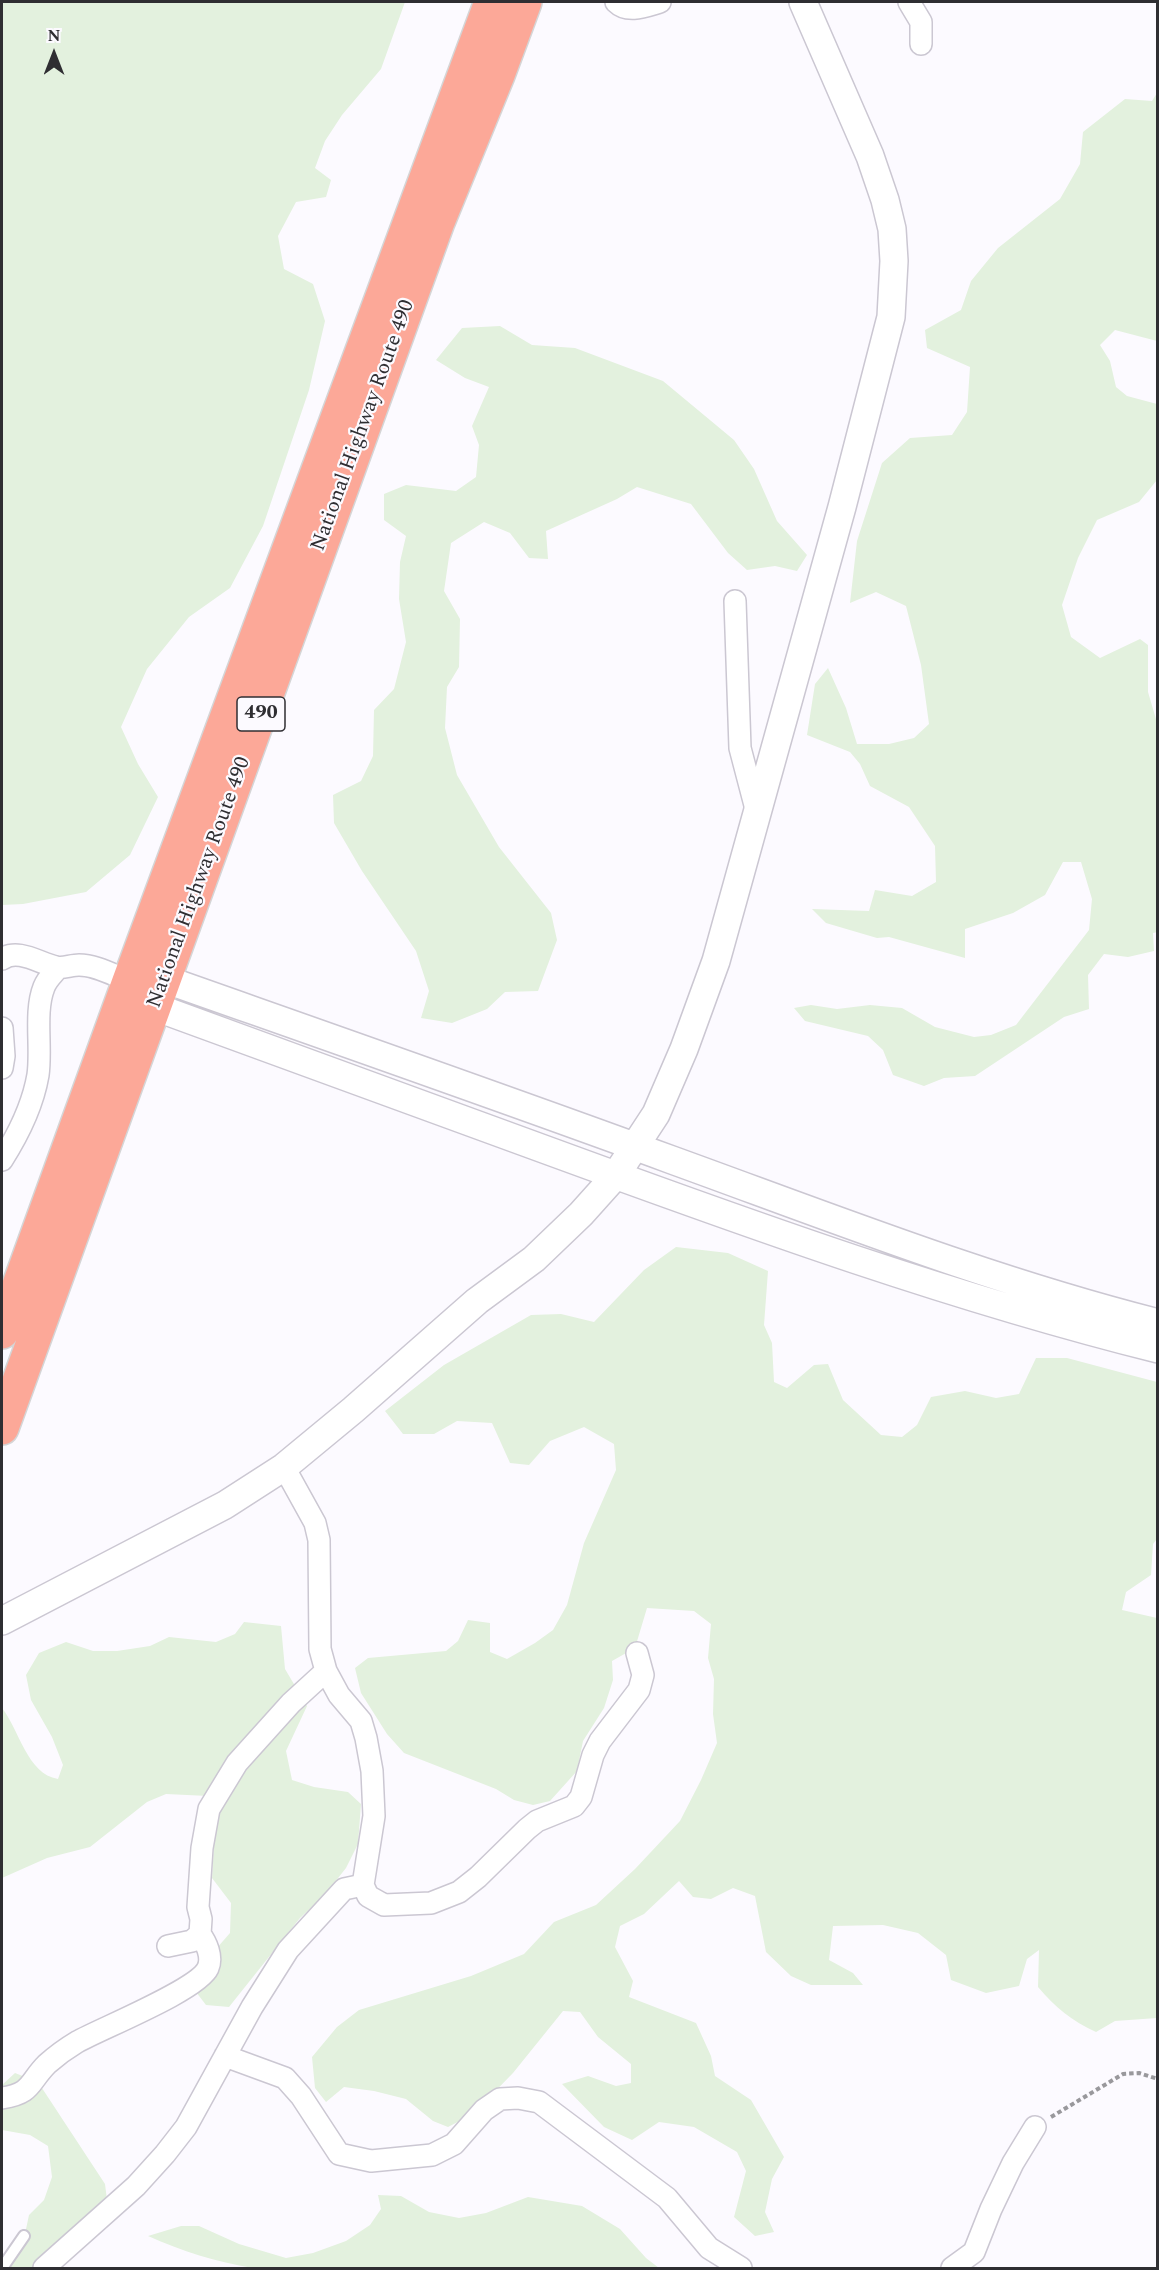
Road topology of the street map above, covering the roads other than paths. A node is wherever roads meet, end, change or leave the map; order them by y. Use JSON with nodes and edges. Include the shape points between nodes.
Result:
{"nodes":[{"id":1,"x":491,"y":2,"type":"edge"},
{"id":2,"x":525,"y":2,"type":"edge"},
{"id":3,"x":616,"y":2,"type":"edge"},
{"id":4,"x":660,"y":2,"type":"edge"},
{"id":5,"x":803,"y":2,"type":"edge"},
{"id":6,"x":909,"y":2,"type":"edge"},
{"id":7,"x":921,"y":44,"type":"dead end"},
{"id":8,"x":735,"y":601,"type":"dead end"},
{"id":9,"x":756,"y":809,"type":"junction"},
{"id":10,"x":2,"y":959,"type":"edge"},
{"id":11,"x":58,"y":968,"type":"junction"},
{"id":12,"x":129,"y":981,"type":"junction"},
{"id":13,"x":160,"y":993,"type":"junction"},
{"id":14,"x":2,"y":1028,"type":"edge"},
{"id":15,"x":2,"y":1068,"type":"edge"},
{"id":16,"x":636,"y":1146,"type":"junction"},
{"id":17,"x":2,"y":1160,"type":"edge"},
{"id":18,"x":616,"y":1175,"type":"junction"},
{"id":19,"x":1158,"y":1323,"type":"edge"},
{"id":20,"x":2,"y":1332,"type":"edge"},
{"id":21,"x":1158,"y":1349,"type":"edge"},
{"id":22,"x":2,"y":1428,"type":"edge"},
{"id":23,"x":284,"y":1467,"type":"junction"},
{"id":24,"x":2,"y":1621,"type":"edge"},
{"id":25,"x":637,"y":1653,"type":"dead end"},
{"id":26,"x":326,"y":1671,"type":"junction"},
{"id":27,"x":363,"y":1885,"type":"junction"},
{"id":28,"x":200,"y":1934,"type":"junction"},
{"id":29,"x":168,"y":1946,"type":"dead end"},
{"id":30,"x":225,"y":2056,"type":"junction"},
{"id":31,"x":2,"y":2098,"type":"edge"},
{"id":32,"x":1035,"y":2127,"type":"road end"},
{"id":33,"x":24,"y":2236,"type":"dead end"},
{"id":34,"x":2,"y":2268,"type":"edge"},
{"id":35,"x":44,"y":2268,"type":"edge"},
{"id":36,"x":741,"y":2268,"type":"edge"},
{"id":37,"x":952,"y":2268,"type":"edge"}],
"edges":[{"from":1,"to":12,"type":"highway","name":"National Highway Route 490","number":"490"},
{"from":2,"to":13,"type":"highway","name":"National Highway Route 490","number":"490","via":[[438,222]]},
{"from":3,"to":4,"type":"street","via":[[634,9]]},
{"from":5,"to":9,"type":"street","via":[[885,200],[894,261],[891,317],[842,507]]},
{"from":6,"to":7,"type":"street","via":[[921,22]]},
{"from":8,"to":9,"type":"street","via":[[740,748]]},
{"from":9,"to":16,"type":"street","via":[[712,972],[684,1049]]},
{"from":10,"to":11,"type":"street","via":[[25,956]]},
{"from":11,"to":12,"type":"street","via":[[91,966]]},
{"from":11,"to":17,"type":"street","via":[[43,988],[38,1075],[30,1104]]},
{"from":12,"to":13,"type":"street"},
{"from":12,"to":20,"type":"highway","name":"National Highway Route 490","number":"490"},
{"from":13,"to":16,"type":"street"},
{"from":13,"to":18,"type":"street","via":[[306,1064]]},
{"from":13,"to":22,"type":"highway","name":"National Highway Route 490","number":"490"},
{"from":14,"to":15,"type":"street"},
{"from":16,"to":18,"type":"street"},
{"from":16,"to":19,"type":"street","via":[[928,1253]]},
{"from":18,"to":21,"type":"street","via":[[886,1270]]},
{"from":18,"to":23,"type":"street","via":[[534,1259],[477,1301]]},
{"from":23,"to":24,"type":"street","via":[[225,1505]]},
{"from":23,"to":26,"type":"street","via":[[317,1532],[321,1649]]},
{"from":25,"to":27,"type":"street","via":[[643,1675],[639,1690],[600,1741],[581,1797],[574,1806],[537,1821],[459,1892],[431,1903],[384,1905],[368,1896]]},
{"from":26,"to":27,"type":"street","via":[[339,1695],[361,1721],[372,1771],[374,1816]]},
{"from":26,"to":28,"type":"street","via":[[237,1763],[209,1809],[201,1860]]},
{"from":27,"to":30,"type":"street","via":[[344,1889],[288,1950]]},
{"from":28,"to":29,"type":"street","via":[[192,1941]]},
{"from":28,"to":31,"type":"street","via":[[207,1943],[210,1959],[208,1969],[191,1984],[75,2044],[47,2065],[29,2088]]},
{"from":30,"to":35,"type":"street","via":[[186,2127],[165,2154],[136,2186]]},
{"from":30,"to":36,"type":"street","via":[[285,2078],[339,2154],[371,2161],[432,2155],[454,2144],[484,2110],[500,2099],[539,2102],[667,2198],[709,2248]]},
{"from":32,"to":37,"type":"street","via":[[995,2200],[974,2252]]},
{"from":33,"to":34,"type":"lane"}]}
